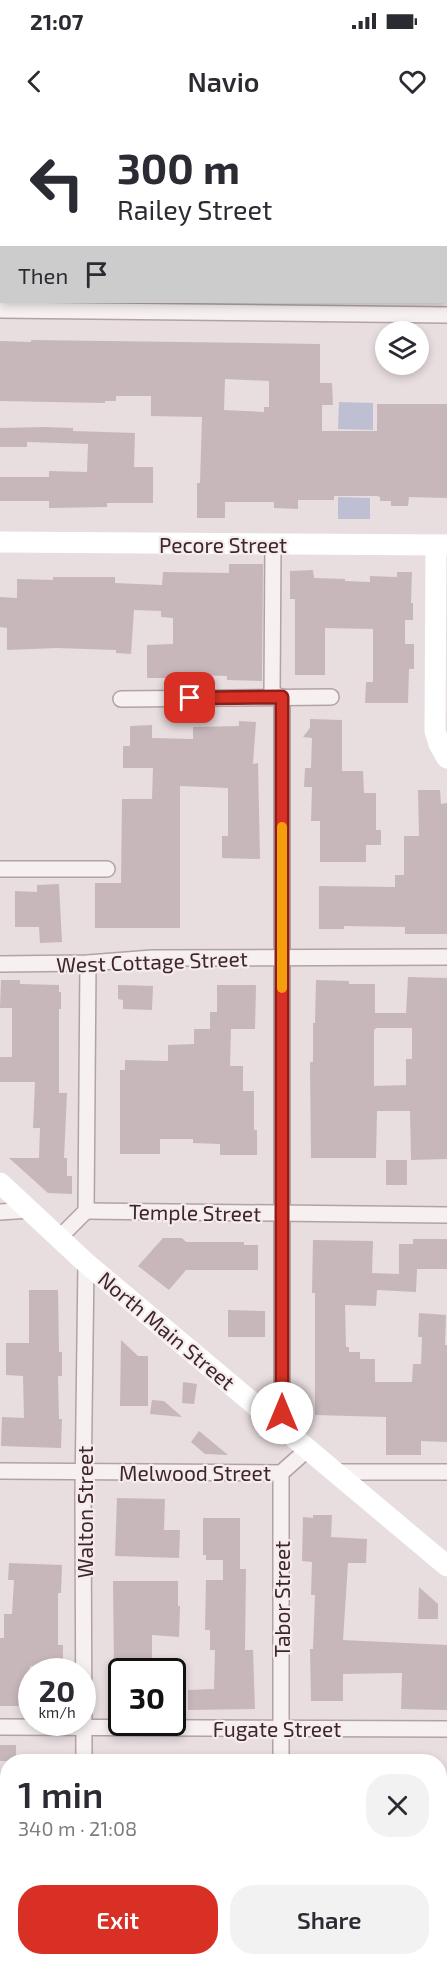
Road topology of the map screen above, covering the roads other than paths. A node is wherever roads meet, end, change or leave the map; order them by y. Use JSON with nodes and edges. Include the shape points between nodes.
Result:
{"nodes":[{"id":1,"x":0,"y":310,"type":"edge"},
{"id":2,"x":447,"y":315,"type":"edge"},
{"id":3,"x":0,"y":542,"type":"edge"},
{"id":4,"x":273,"y":544,"type":"junction"},
{"id":5,"x":441,"y":545,"type":"edge"},
{"id":6,"x":282,"y":697,"type":"junction"},
{"id":7,"x":331,"y":697,"type":"dead end"},
{"id":8,"x":121,"y":699,"type":"dead end"},
{"id":9,"x":447,"y":758,"type":"edge"},
{"id":10,"x":0,"y":869,"type":"edge"},
{"id":11,"x":107,"y":869,"type":"dead end"},
{"id":12,"x":447,"y":957,"type":"edge"},
{"id":13,"x":282,"y":958,"type":"junction"},
{"id":14,"x":88,"y":963,"type":"junction"},
{"id":15,"x":0,"y":964,"type":"edge"},
{"id":16,"x":0,"y":1183,"type":"edge"},
{"id":17,"x":30,"y":1210,"type":"junction"},
{"id":18,"x":86,"y":1211,"type":"junction"},
{"id":19,"x":0,"y":1212,"type":"edge"},
{"id":20,"x":282,"y":1214,"type":"junction"},
{"id":21,"x":447,"y":1215,"type":"edge"},
{"id":22,"x":59,"y":1238,"type":"junction"},
{"id":23,"x":86,"y":1263,"type":"junction"},
{"id":24,"x":282,"y":1427,"type":"junction"},
{"id":25,"x":308,"y":1449,"type":"junction"},
{"id":26,"x":0,"y":1471,"type":"edge"},
{"id":27,"x":83,"y":1471,"type":"junction"},
{"id":28,"x":336,"y":1472,"type":"junction"},
{"id":29,"x":447,"y":1472,"type":"edge"},
{"id":30,"x":281,"y":1473,"type":"junction"},
{"id":31,"x":447,"y":1566,"type":"edge"},
{"id":32,"x":84,"y":1658,"type":"edge"},
{"id":33,"x":0,"y":1727,"type":"edge"},
{"id":34,"x":18,"y":1727,"type":"edge"},
{"id":35,"x":96,"y":1727,"type":"edge"},
{"id":36,"x":281,"y":1728,"type":"junction"},
{"id":37,"x":447,"y":1729,"type":"edge"},
{"id":38,"x":84,"y":1736,"type":"edge"},
{"id":39,"x":84,"y":1754,"type":"edge"},
{"id":40,"x":281,"y":1754,"type":"edge"}],
"edges":[{"from":1,"to":2,"type":"street"},
{"from":3,"to":4,"type":"street","name":"Pecore Street"},
{"from":4,"to":5,"type":"street","name":"Pecore Street"},
{"from":4,"to":6,"type":"street","via":[[273,694]]},
{"from":5,"to":9,"type":"street","via":[[435,731]]},
{"from":6,"to":7,"type":"street"},
{"from":6,"to":8,"type":"street"},
{"from":6,"to":13,"type":"street"},
{"from":10,"to":11,"type":"street"},
{"from":12,"to":13,"type":"street","name":"West Cottage Street"},
{"from":13,"to":14,"type":"street","name":"West Cottage Street","via":[[152,958]]},
{"from":13,"to":20,"type":"street"},
{"from":14,"to":15,"type":"street","name":"West Cottage Street"},
{"from":14,"to":18,"type":"street"},
{"from":16,"to":17,"type":"street","name":"North Main Street"},
{"from":17,"to":19,"type":"street"},
{"from":17,"to":22,"type":"street","name":"North Main Street"},
{"from":18,"to":20,"type":"street","name":"Temple Street"},
{"from":18,"to":22,"type":"street"},
{"from":20,"to":21,"type":"street","name":"Temple Street"},
{"from":20,"to":24,"type":"street"},
{"from":22,"to":23,"type":"street","name":"North Main Street"},
{"from":23,"to":24,"type":"street","name":"North Main Street"},
{"from":23,"to":27,"type":"street","name":"Walton Street"},
{"from":24,"to":25,"type":"street","name":"North Main Street"},
{"from":25,"to":28,"type":"street","name":"North Main Street"},
{"from":25,"to":30,"type":"street"},
{"from":26,"to":27,"type":"street","name":"Melwood Street"},
{"from":27,"to":30,"type":"street","name":"Melwood Street"},
{"from":27,"to":32,"type":"street","name":"Walton Street"},
{"from":28,"to":29,"type":"street"},
{"from":28,"to":31,"type":"street","name":"North Main Street"},
{"from":30,"to":36,"type":"street","name":"Tabor Street"},
{"from":33,"to":34,"type":"street","name":"Fugate Street"},
{"from":35,"to":36,"type":"street","name":"Fugate Street"},
{"from":36,"to":37,"type":"street","name":"Fugate Street"},
{"from":36,"to":40,"type":"street","name":"Tabor Street"},
{"from":38,"to":39,"type":"street","name":"Walton Street"}]}
